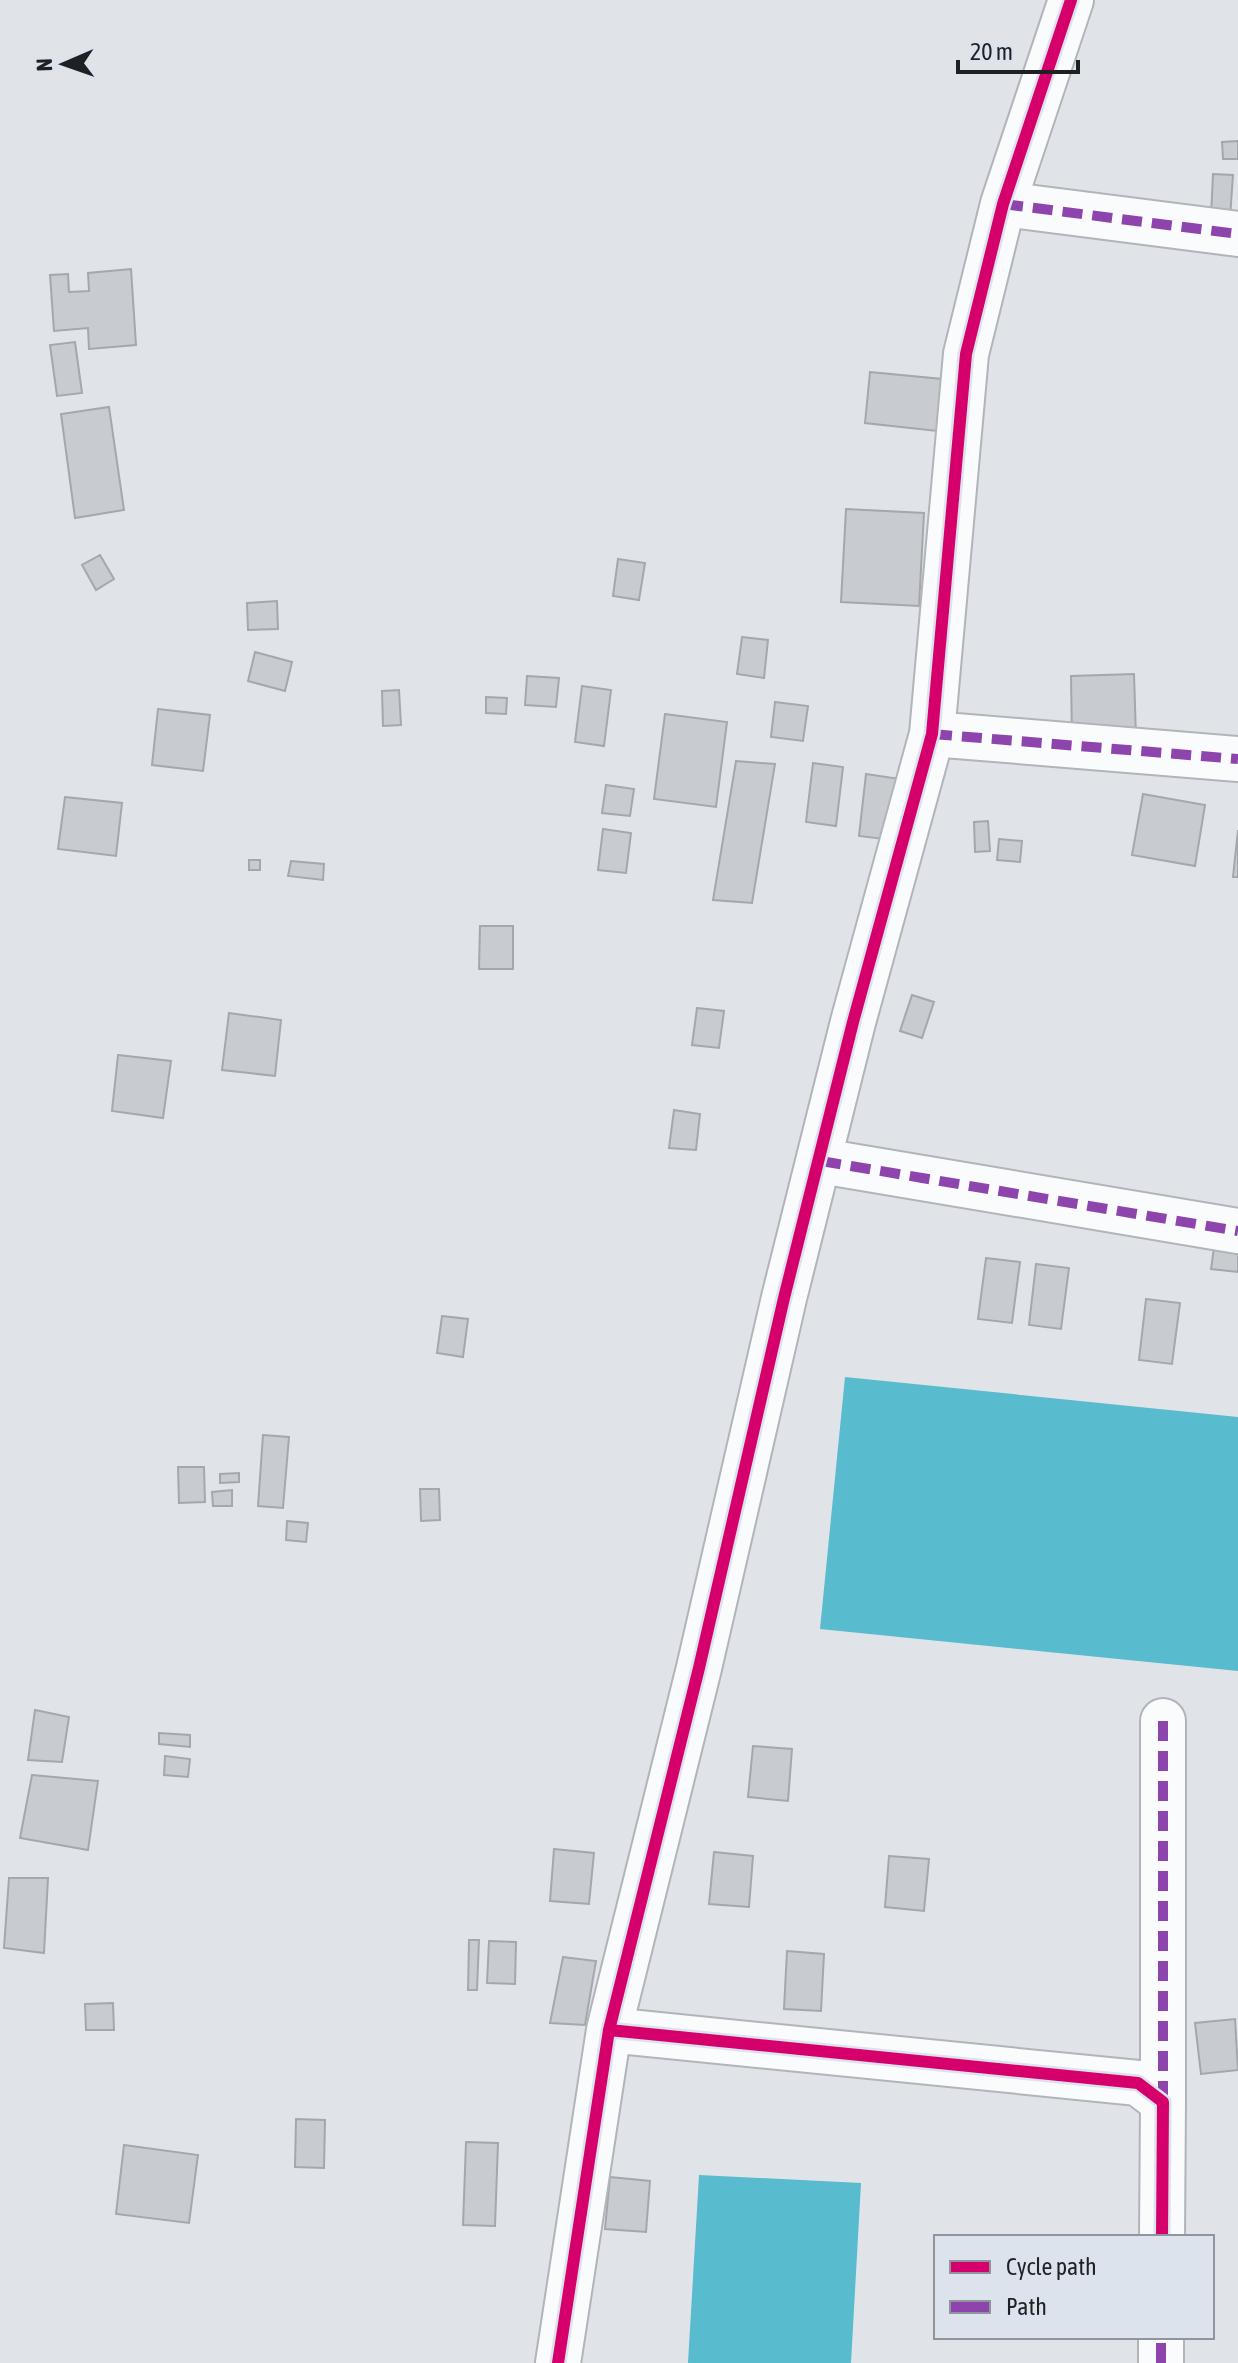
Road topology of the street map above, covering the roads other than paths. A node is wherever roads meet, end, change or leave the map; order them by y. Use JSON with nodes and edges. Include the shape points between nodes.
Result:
{"nodes":[{"id":1,"x":1071,"y":0,"type":"edge"},
{"id":2,"x":1003,"y":204,"type":"junction"},
{"id":3,"x":1238,"y":234,"type":"edge"},
{"id":4,"x":932,"y":734,"type":"junction"},
{"id":5,"x":1238,"y":759,"type":"edge"},
{"id":6,"x":821,"y":1161,"type":"junction"},
{"id":7,"x":1238,"y":1231,"type":"edge"},
{"id":8,"x":1163,"y":1721,"type":"dead end"},
{"id":9,"x":609,"y":2030,"type":"junction"},
{"id":10,"x":1163,"y":2102,"type":"junction"},
{"id":11,"x":1162,"y":2235,"type":"edge"},
{"id":12,"x":1161,"y":2339,"type":"edge"},
{"id":13,"x":558,"y":2363,"type":"edge"},
{"id":14,"x":1161,"y":2363,"type":"edge"}],
"edges":[{"from":1,"to":2,"type":"street"},
{"from":2,"to":3,"type":"street"},
{"from":2,"to":4,"type":"street","via":[[966,354]]},
{"from":4,"to":5,"type":"street"},
{"from":4,"to":6,"type":"street","via":[[853,1022]]},
{"from":6,"to":7,"type":"street"},
{"from":6,"to":9,"type":"street"},
{"from":8,"to":10,"type":"street"},
{"from":9,"to":10,"type":"street","via":[[1138,2083]]},
{"from":9,"to":13,"type":"street"},
{"from":10,"to":11,"type":"street"},
{"from":12,"to":14,"type":"street"}]}
